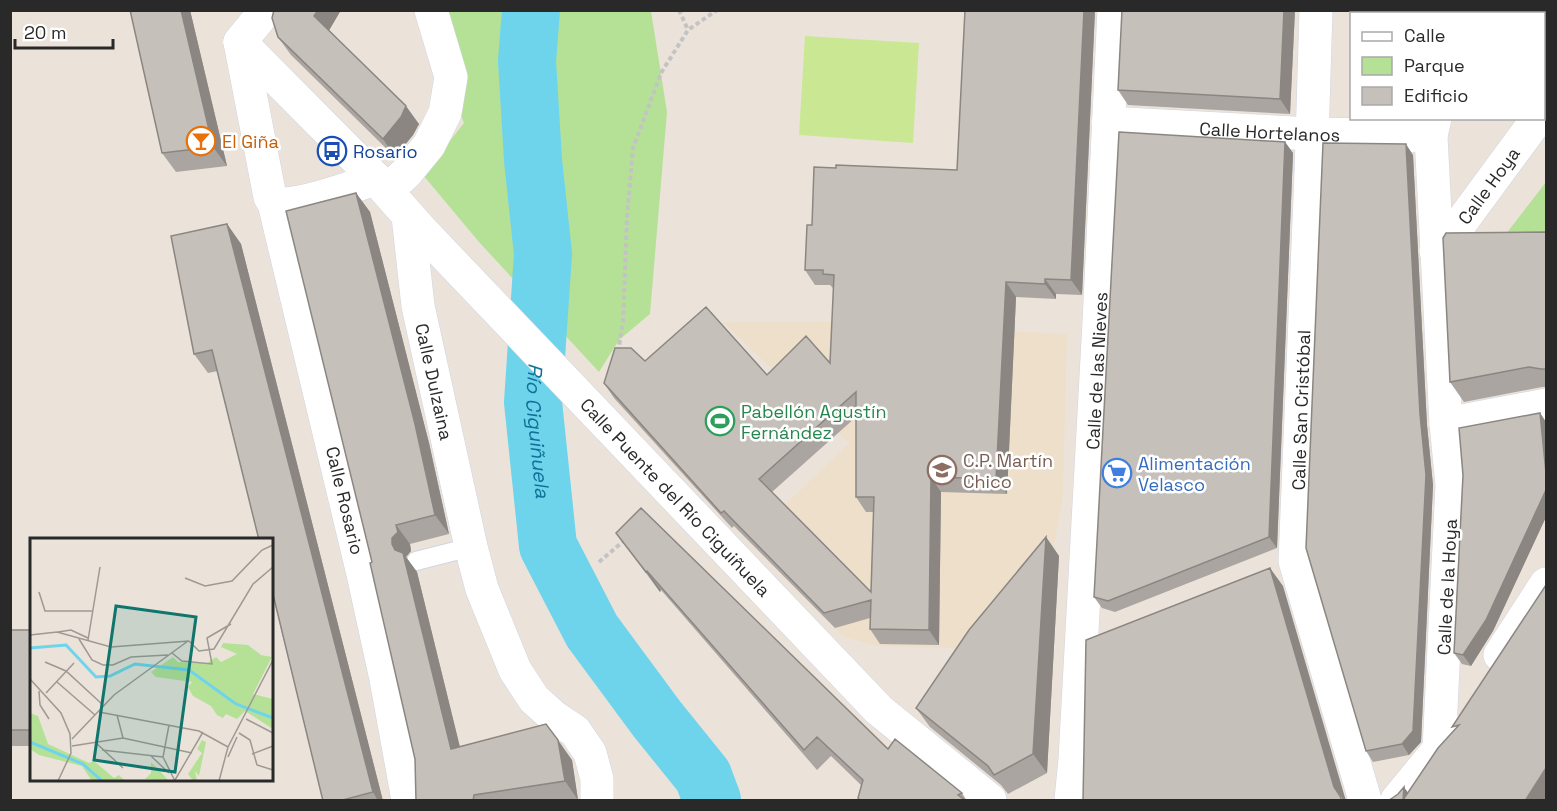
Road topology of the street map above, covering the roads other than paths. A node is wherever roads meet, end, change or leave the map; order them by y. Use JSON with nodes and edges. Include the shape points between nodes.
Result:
{"nodes":[{"id":1,"x":266,"y":10,"type":"edge"},
{"id":2,"x":431,"y":10,"type":"edge"},
{"id":3,"x":1114,"y":10,"type":"edge"},
{"id":4,"x":1316,"y":10,"type":"edge"},
{"id":5,"x":240,"y":42,"type":"junction"},
{"id":6,"x":1537,"y":120,"type":"edge"},
{"id":7,"x":1108,"y":123,"type":"junction"},
{"id":8,"x":1433,"y":127,"type":"edge"},
{"id":9,"x":1312,"y":134,"type":"junction"},
{"id":10,"x":381,"y":185,"type":"junction"},
{"id":11,"x":274,"y":203,"type":"junction"},
{"id":12,"x":408,"y":216,"type":"junction"},
{"id":13,"x":1436,"y":251,"type":"junction"},
{"id":14,"x":1546,"y":405,"type":"edge"},
{"id":15,"x":1446,"y":424,"type":"junction"},
{"id":16,"x":471,"y":547,"type":"junction"},
{"id":17,"x":416,"y":561,"type":"dead end"},
{"id":18,"x":1546,"y":584,"type":"edge"},
{"id":19,"x":1117,"y":631,"type":"edge"},
{"id":20,"x":1081,"y":646,"type":"junction"},
{"id":21,"x":1486,"y":677,"type":"edge"},
{"id":22,"x":1468,"y":704,"type":"edge"},
{"id":23,"x":1439,"y":749,"type":"junction"},
{"id":24,"x":408,"y":801,"type":"edge"},
{"id":25,"x":597,"y":801,"type":"edge"},
{"id":26,"x":990,"y":801,"type":"edge"},
{"id":27,"x":1071,"y":801,"type":"edge"},
{"id":28,"x":1365,"y":801,"type":"edge"},
{"id":29,"x":1397,"y":801,"type":"edge"}],
"edges":[{"from":1,"to":5,"type":"street"},
{"from":2,"to":10,"type":"street","via":[[451,77],[445,113],[429,145],[407,172]]},
{"from":3,"to":7,"type":"street","name":"Calle de las Nieves"},
{"from":4,"to":9,"type":"street","name":"Calle San Cristóbal"},
{"from":5,"to":10,"type":"street","name":"Calle Puente del Río Ciguiñuela"},
{"from":5,"to":11,"type":"street","name":"Calle Rosario"},
{"from":6,"to":13,"type":"street","name":"Calle Hoya"},
{"from":7,"to":9,"type":"street","name":"Calle Hortelanos"},
{"from":7,"to":20,"type":"street","name":"Calle de las Nieves"},
{"from":8,"to":9,"type":"street","name":"Calle Hortelanos"},
{"from":8,"to":13,"type":"street","name":"Calle de la Hoya"},
{"from":9,"to":28,"type":"street","name":"Calle San Cristóbal","via":[[1283,565]]},
{"from":10,"to":11,"type":"street","via":[[283,205]]},
{"from":10,"to":12,"type":"street","name":"Calle Puente del Río Ciguiñuela"},
{"from":11,"to":24,"type":"street","name":"Calle Rosario","via":[[363,574]]},
{"from":12,"to":16,"type":"street","name":"Calle Dulzaina","via":[[418,306]]},
{"from":12,"to":26,"type":"street","name":"Calle Puente del Río Ciguiñuela","via":[[879,710]]},
{"from":13,"to":15,"type":"street","name":"Calle de la Hoya"},
{"from":14,"to":15,"type":"street"},
{"from":15,"to":23,"type":"street","name":"Calle de la Hoya","via":[[1452,485]]},
{"from":16,"to":17,"type":"lane"},
{"from":16,"to":25,"type":"street","name":"Calle Dulzaina","via":[[482,589],[515,670],[534,699],[575,731],[590,753],[597,779]]},
{"from":18,"to":21,"type":"street"},
{"from":19,"to":20,"type":"street"},
{"from":20,"to":27,"type":"street","name":"Calle de las Nieves"},
{"from":22,"to":23,"type":"street"},
{"from":23,"to":29,"type":"street"}]}
